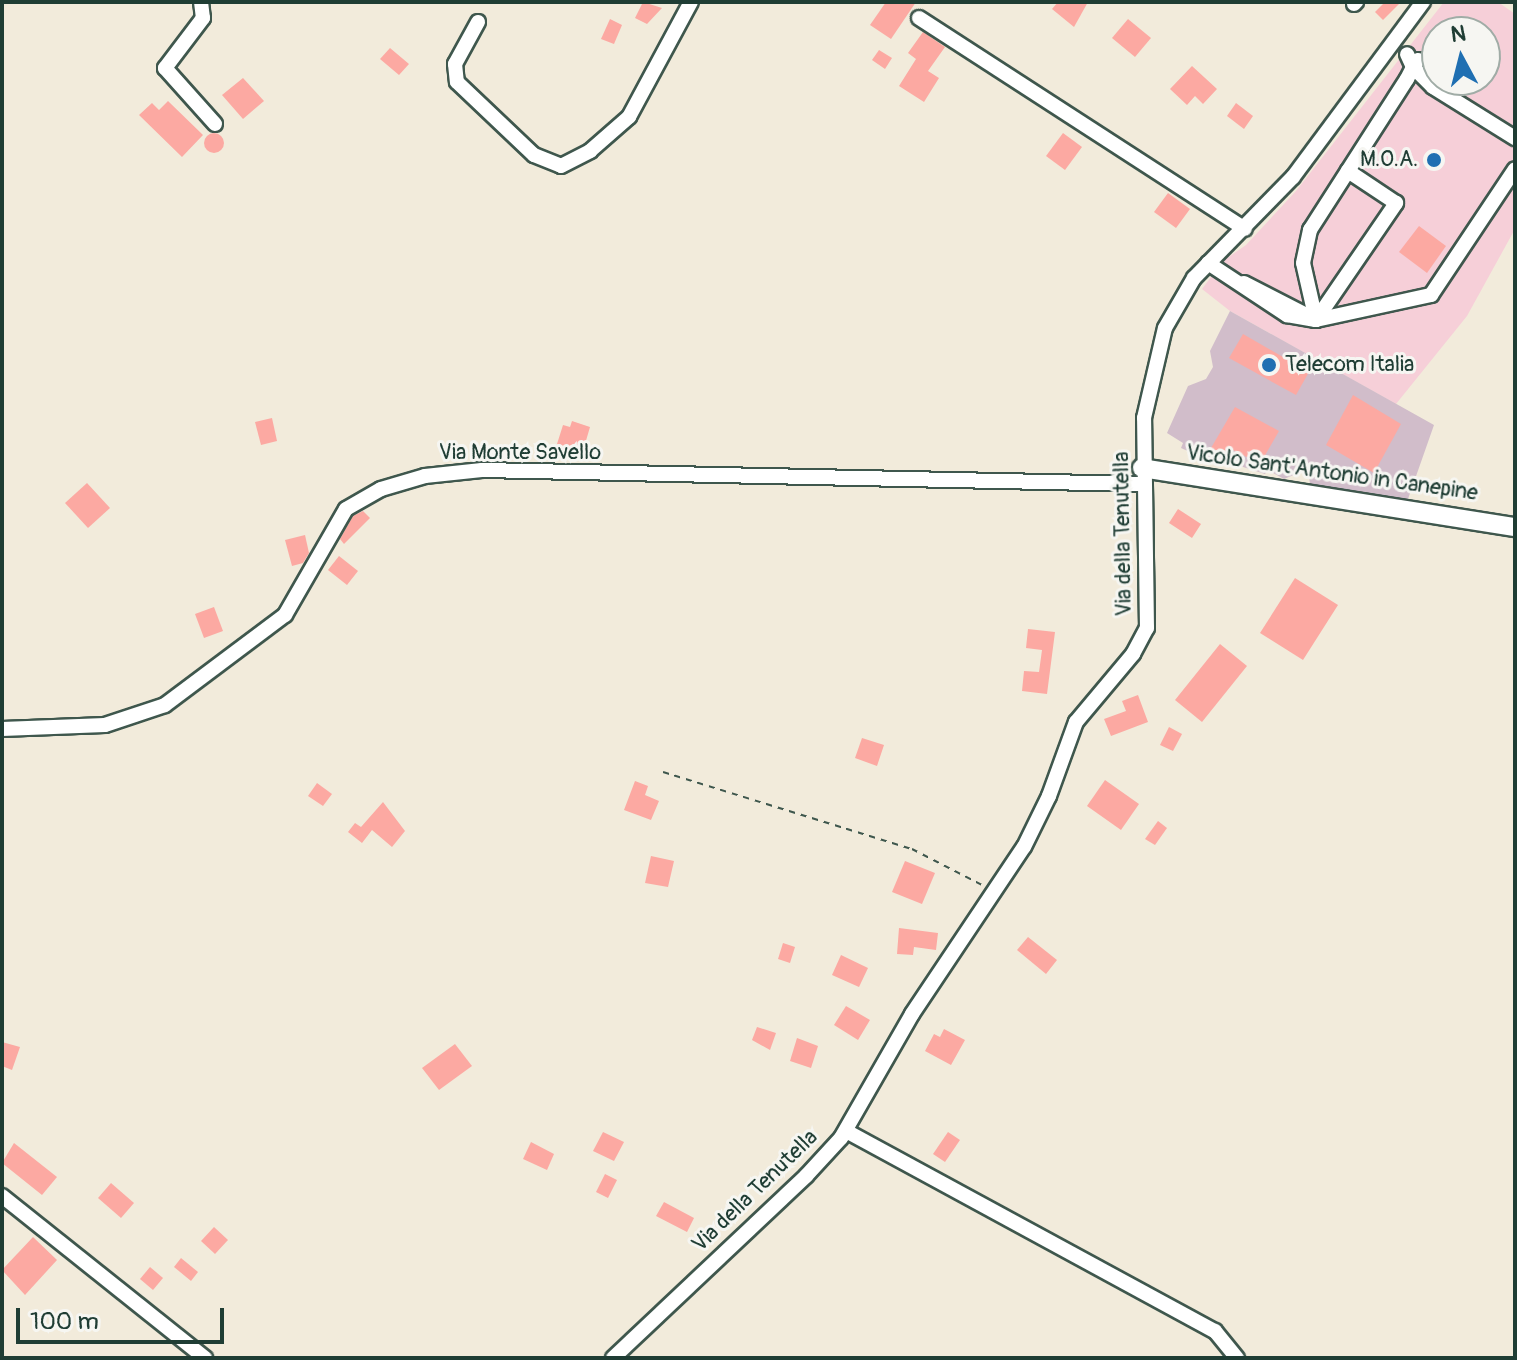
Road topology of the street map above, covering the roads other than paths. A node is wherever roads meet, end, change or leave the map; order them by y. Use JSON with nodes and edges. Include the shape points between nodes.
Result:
{"nodes":[{"id":1,"x":201,"y":2,"type":"edge"},
{"id":2,"x":691,"y":2,"type":"edge"},
{"id":3,"x":1423,"y":2,"type":"edge"},
{"id":4,"x":919,"y":18,"type":"dead end"},
{"id":5,"x":478,"y":22,"type":"dead end"},
{"id":6,"x":1405,"y":55,"type":"junction"},
{"id":7,"x":215,"y":124,"type":"dead end"},
{"id":8,"x":1515,"y":138,"type":"edge"},
{"id":9,"x":1515,"y":169,"type":"edge"},
{"id":10,"x":1348,"y":171,"type":"junction"},
{"id":11,"x":1245,"y":229,"type":"junction"},
{"id":12,"x":1213,"y":266,"type":"junction"},
{"id":13,"x":1316,"y":320,"type":"junction"},
{"id":14,"x":1142,"y":476,"type":"junction"},
{"id":15,"x":1515,"y":527,"type":"edge"},
{"id":16,"x":2,"y":729,"type":"edge"},
{"id":17,"x":846,"y":1131,"type":"junction"},
{"id":18,"x":2,"y":1196,"type":"edge"},
{"id":19,"x":205,"y":1358,"type":"edge"},
{"id":20,"x":613,"y":1358,"type":"edge"},
{"id":21,"x":1237,"y":1358,"type":"edge"}],
"edges":[{"from":1,"to":7,"type":"street","via":[[203,18],[165,68]]},
{"from":2,"to":5,"type":"street","via":[[629,117],[590,151],[561,166],[534,155],[457,82],[455,64]]},
{"from":3,"to":6,"type":"street","name":"Via della Tenutella"},
{"from":4,"to":11,"type":"street"},
{"from":6,"to":8,"type":"street","via":[[1433,87]]},
{"from":6,"to":10,"type":"street"},
{"from":6,"to":11,"type":"street","name":"Via della Tenutella"},
{"from":9,"to":13,"type":"street","via":[[1431,295]]},
{"from":10,"to":13,"type":"street","via":[[1305,247],[1304,278]]},
{"from":10,"to":13,"type":"street","via":[[1396,203]]},
{"from":11,"to":12,"type":"street","name":"Via della Tenutella"},
{"from":12,"to":13,"type":"street","via":[[1287,315]]},
{"from":12,"to":14,"type":"street","name":"Via della Tenutella","via":[[1180,299],[1160,341],[1147,402]]},
{"from":14,"to":15,"type":"main road","name":"Vicolo Sant'Antonio in Canepine"},
{"from":14,"to":16,"type":"street","name":"Via Monte Savello","via":[[482,470],[425,476],[381,489],[346,509],[301,594],[279,622],[165,705],[113,724]]},
{"from":14,"to":17,"type":"street","name":"Via della Tenutella","via":[[1145,633],[1079,716],[1041,815],[917,1005]]},
{"from":17,"to":20,"type":"street","name":"Via della Tenutella","via":[[806,1176]]},
{"from":17,"to":21,"type":"street","via":[[1215,1331]]},
{"from":18,"to":19,"type":"street"}]}
